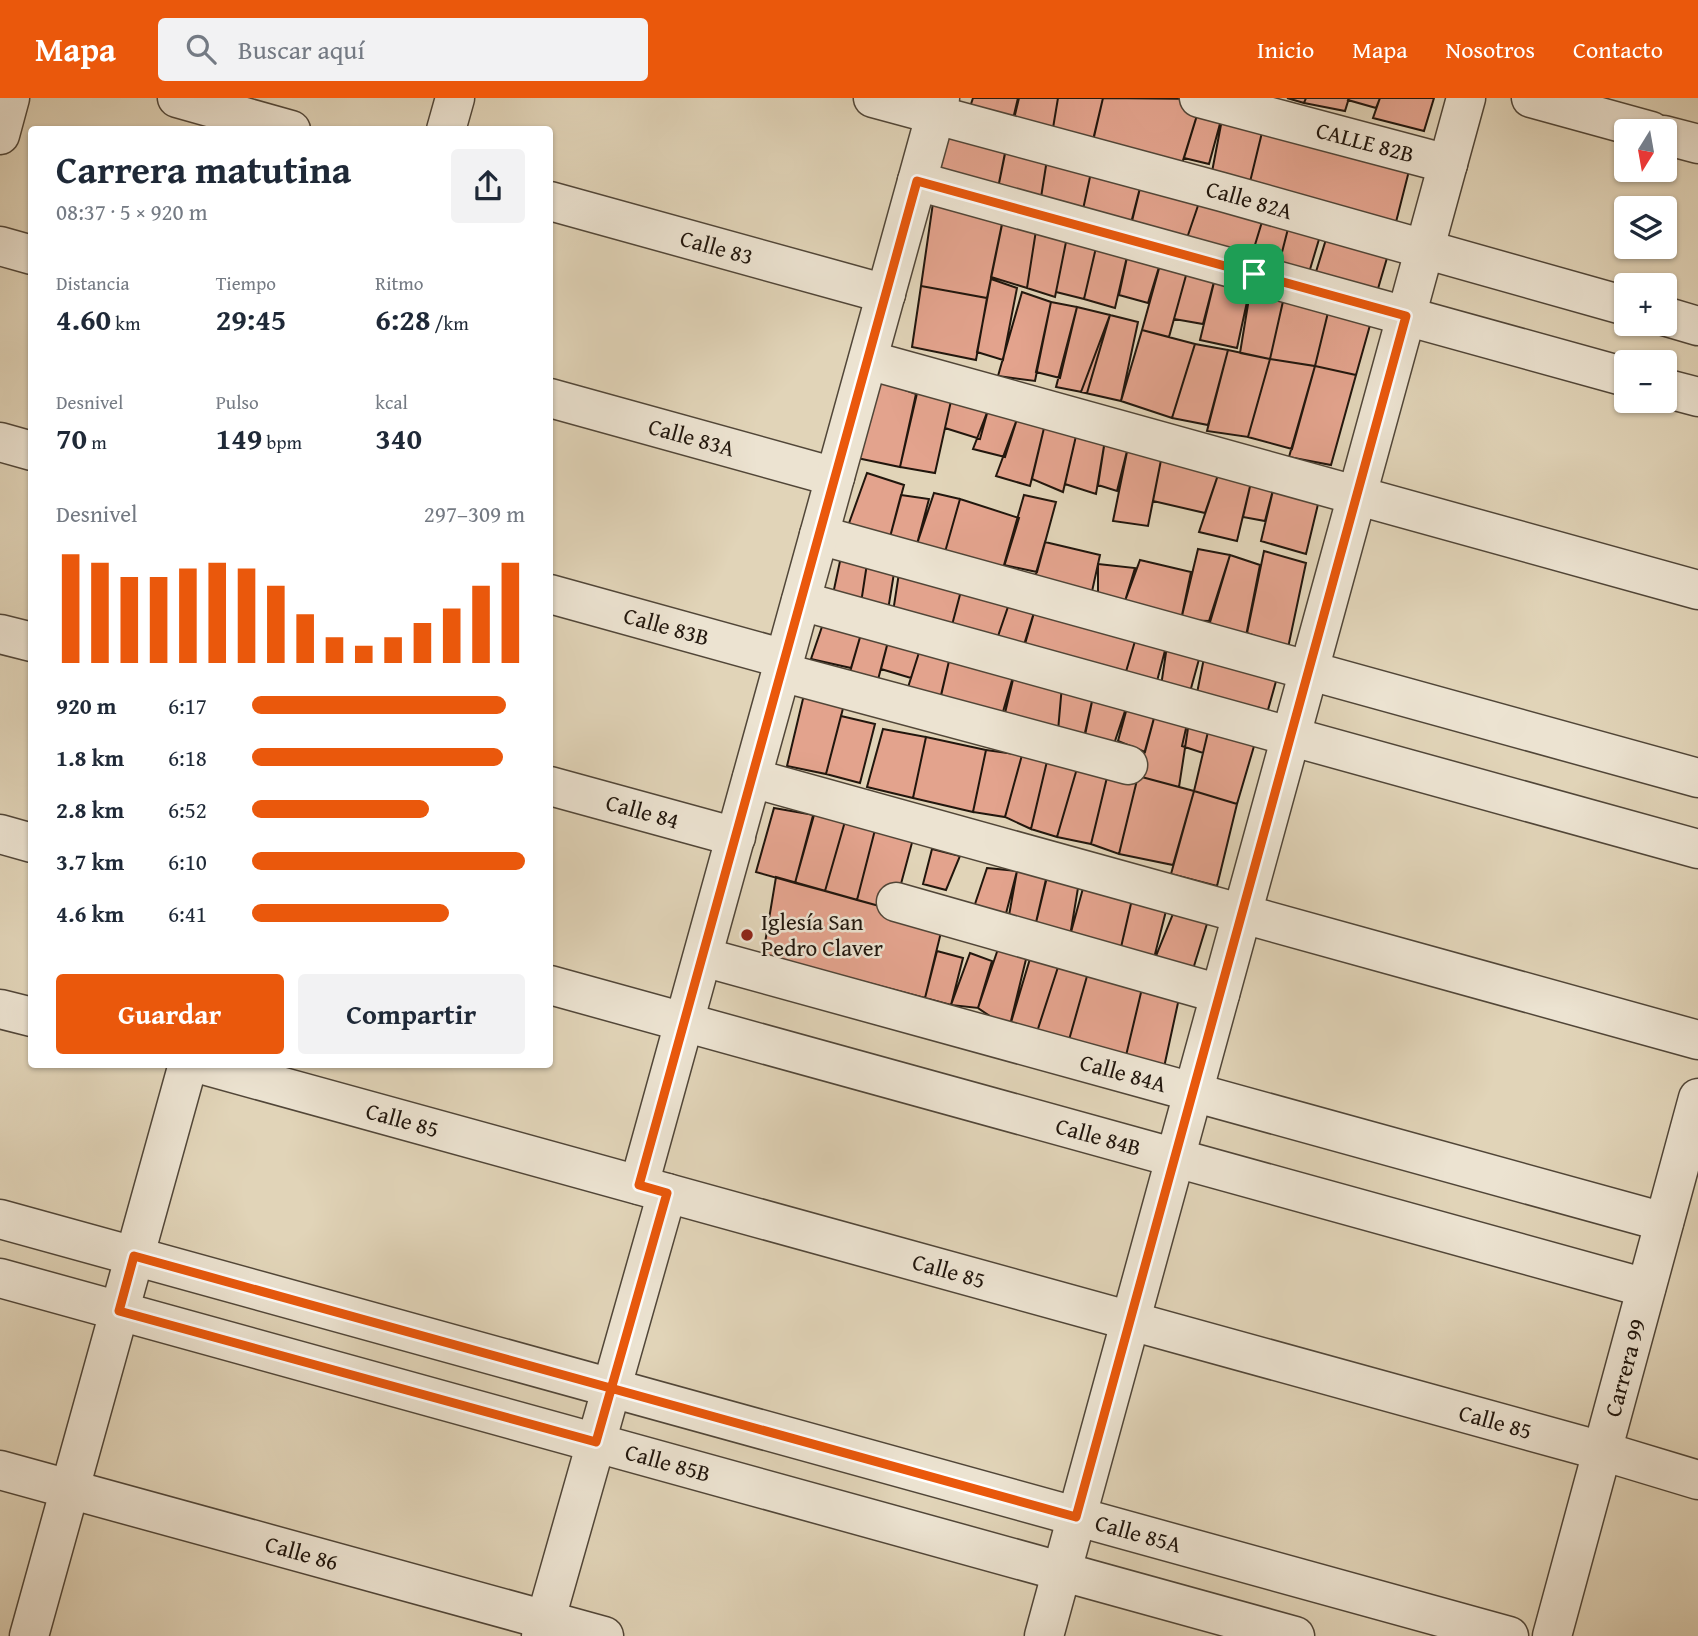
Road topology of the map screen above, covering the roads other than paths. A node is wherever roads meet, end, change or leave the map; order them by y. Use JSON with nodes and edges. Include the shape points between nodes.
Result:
{"nodes":[{"id":1,"x":10,"y":98,"type":"edge"},
{"id":2,"x":177,"y":98,"type":"edge"},
{"id":3,"x":455,"y":98,"type":"edge"},
{"id":4,"x":873,"y":98,"type":"edge"},
{"id":5,"x":1199,"y":98,"type":"edge"},
{"id":6,"x":1466,"y":98,"type":"edge"},
{"id":7,"x":1531,"y":98,"type":"edge"},
{"id":8,"x":938,"y":107,"type":"edge"},
{"id":9,"x":1614,"y":121,"type":"edge"},
{"id":10,"x":277,"y":126,"type":"edge"},
{"id":11,"x":447,"y":126,"type":"edge"},
{"id":12,"x":0,"y":135,"type":"edge"},
{"id":13,"x":1677,"y":138,"type":"edge"},
{"id":14,"x":1698,"y":144,"type":"edge"},
{"id":15,"x":1448,"y":164,"type":"junction"},
{"id":16,"x":917,"y":181,"type":"junction"},
{"id":17,"x":553,"y":202,"type":"edge"},
{"id":18,"x":0,"y":246,"type":"edge"},
{"id":19,"x":1424,"y":250,"type":"junction"},
{"id":20,"x":28,"y":254,"type":"edge"},
{"id":21,"x":886,"y":294,"type":"junction"},
{"id":22,"x":1614,"y":303,"type":"edge"},
{"id":23,"x":1406,"y":316,"type":"junction"},
{"id":24,"x":1677,"y":320,"type":"edge"},
{"id":25,"x":1698,"y":326,"type":"edge"},
{"id":26,"x":868,"y":360,"type":"junction"},
{"id":27,"x":1614,"y":374,"type":"edge"},
{"id":28,"x":1677,"y":391,"type":"edge"},
{"id":29,"x":1698,"y":397,"type":"edge"},
{"id":30,"x":553,"y":399,"type":"edge"},
{"id":31,"x":0,"y":442,"type":"edge"},
{"id":32,"x":28,"y":450,"type":"edge"},
{"id":33,"x":835,"y":477,"type":"junction"},
{"id":34,"x":1357,"y":495,"type":"junction"},
{"id":35,"x":819,"y":535,"type":"junction"},
{"id":36,"x":1698,"y":590,"type":"edge"},
{"id":37,"x":553,"y":595,"type":"edge"},
{"id":38,"x":801,"y":601,"type":"junction"},
{"id":39,"x":0,"y":634,"type":"edge"},
{"id":40,"x":28,"y":641,"type":"edge"},
{"id":41,"x":783,"y":666,"type":"junction"},
{"id":42,"x":1309,"y":670,"type":"junction"},
{"id":43,"x":1291,"y":737,"type":"junction"},
{"id":44,"x":1128,"y":765,"type":"dead end"},
{"id":45,"x":752,"y":778,"type":"junction"},
{"id":46,"x":1698,"y":778,"type":"edge"},
{"id":47,"x":553,"y":787,"type":"edge"},
{"id":48,"x":0,"y":834,"type":"edge"},
{"id":49,"x":736,"y":837,"type":"junction"},
{"id":50,"x":28,"y":842,"type":"edge"},
{"id":51,"x":1698,"y":849,"type":"edge"},
{"id":52,"x":896,"y":902,"type":"dead end"},
{"id":53,"x":1242,"y":913,"type":"junction"},
{"id":54,"x":702,"y":957,"type":"junction"},
{"id":55,"x":553,"y":986,"type":"edge"},
{"id":56,"x":1220,"y":994,"type":"junction"},
{"id":57,"x":0,"y":1009,"type":"edge"},
{"id":58,"x":28,"y":1016,"type":"edge"},
{"id":59,"x":685,"y":1022,"type":"junction"},
{"id":60,"x":1698,"y":1040,"type":"edge"},
{"id":61,"x":187,"y":1068,"type":"edge"},
{"id":62,"x":214,"y":1068,"type":"edge"},
{"id":63,"x":1193,"y":1092,"type":"junction"},
{"id":64,"x":1698,"y":1098,"type":"edge"},
{"id":65,"x":1175,"y":1157,"type":"junction"},
{"id":66,"x":653,"y":1189,"type":"junction"},
{"id":67,"x":0,"y":1219,"type":"edge"},
{"id":68,"x":1664,"y":1222,"type":"junction"},
{"id":69,"x":134,"y":1256,"type":"junction"},
{"id":70,"x":0,"y":1278,"type":"edge"},
{"id":71,"x":1646,"y":1288,"type":"junction"},
{"id":72,"x":119,"y":1311,"type":"junction"},
{"id":73,"x":1130,"y":1321,"type":"junction"},
{"id":74,"x":611,"y":1388,"type":"junction"},
{"id":75,"x":596,"y":1442,"type":"junction"},
{"id":76,"x":1602,"y":1451,"type":"junction"},
{"id":77,"x":0,"y":1470,"type":"edge"},
{"id":78,"x":1698,"y":1480,"type":"edge"},
{"id":79,"x":70,"y":1489,"type":"junction"},
{"id":80,"x":1076,"y":1517,"type":"junction"},
{"id":81,"x":1061,"y":1572,"type":"junction"},
{"id":82,"x":543,"y":1628,"type":"edge"},
{"id":83,"x":29,"y":1636,"type":"edge"},
{"id":84,"x":604,"y":1636,"type":"edge"},
{"id":85,"x":1044,"y":1636,"type":"edge"},
{"id":86,"x":1295,"y":1636,"type":"edge"},
{"id":87,"x":1509,"y":1636,"type":"edge"},
{"id":88,"x":1552,"y":1636,"type":"edge"}],
"edges":[{"from":1,"to":12,"type":"street"},
{"from":2,"to":10,"type":"street"},
{"from":3,"to":11,"type":"street"},
{"from":4,"to":8,"type":"street","name":"Calle 82A"},
{"from":5,"to":15,"type":"street","name":"CALLE 82B"},
{"from":6,"to":15,"type":"street"},
{"from":7,"to":9,"type":"street"},
{"from":8,"to":16,"type":"street"},
{"from":8,"to":19,"type":"street","name":"Calle 82A"},
{"from":13,"to":14,"type":"street"},
{"from":15,"to":19,"type":"street"},
{"from":16,"to":21,"type":"street"},
{"from":16,"to":23,"type":"street"},
{"from":17,"to":21,"type":"street","name":"Calle 83"},
{"from":18,"to":20,"type":"street"},
{"from":19,"to":22,"type":"street","name":"Calle 82A"},
{"from":19,"to":23,"type":"street"},
{"from":21,"to":26,"type":"street"},
{"from":23,"to":27,"type":"street"},
{"from":23,"to":34,"type":"street"},
{"from":24,"to":25,"type":"street"},
{"from":26,"to":33,"type":"street"},
{"from":26,"to":34,"type":"street"},
{"from":28,"to":29,"type":"street"},
{"from":30,"to":33,"type":"street","name":"Calle 83A"},
{"from":31,"to":32,"type":"street"},
{"from":33,"to":35,"type":"street"},
{"from":34,"to":36,"type":"street"},
{"from":34,"to":42,"type":"street"},
{"from":35,"to":38,"type":"street"},
{"from":35,"to":42,"type":"street"},
{"from":37,"to":41,"type":"street","name":"Calle 83B"},
{"from":38,"to":41,"type":"street"},
{"from":38,"to":43,"type":"street"},
{"from":39,"to":40,"type":"street"},
{"from":41,"to":44,"type":"street","name":"Calle 83B"},
{"from":41,"to":45,"type":"street"},
{"from":42,"to":43,"type":"street"},
{"from":42,"to":46,"type":"street"},
{"from":43,"to":51,"type":"street"},
{"from":43,"to":53,"type":"street"},
{"from":45,"to":49,"type":"street"},
{"from":45,"to":53,"type":"street"},
{"from":47,"to":49,"type":"street","name":"Calle 84"},
{"from":48,"to":50,"type":"street"},
{"from":49,"to":54,"type":"street"},
{"from":52,"to":56,"type":"street"},
{"from":53,"to":56,"type":"street"},
{"from":53,"to":60,"type":"street"},
{"from":54,"to":59,"type":"street"},
{"from":54,"to":63,"type":"street","name":"Calle 84A"},
{"from":55,"to":59,"type":"street","name":"Calle 84B"},
{"from":56,"to":63,"type":"street"},
{"from":57,"to":58,"type":"street"},
{"from":59,"to":65,"type":"street","name":"Calle 84B"},
{"from":59,"to":66,"type":"street"},
{"from":61,"to":69,"type":"street"},
{"from":62,"to":66,"type":"street","name":"Calle 85"},
{"from":63,"to":65,"type":"street"},
{"from":63,"to":68,"type":"street","name":"Calle 84A"},
{"from":64,"to":68,"type":"street","name":"Carrera 99"},
{"from":65,"to":71,"type":"street","name":"Calle 84B"},
{"from":65,"to":73,"type":"street"},
{"from":66,"to":73,"type":"street","name":"Calle 85"},
{"from":66,"to":74,"type":"street"},
{"from":67,"to":69,"type":"street","name":"Calle 85A"},
{"from":68,"to":71,"type":"street","name":"Carrera 99"},
{"from":69,"to":72,"type":"street"},
{"from":69,"to":74,"type":"street","name":"Calle 85A"},
{"from":70,"to":72,"type":"street","name":"Calle 85B"},
{"from":71,"to":76,"type":"street","name":"Carrera 99"},
{"from":72,"to":75,"type":"street","name":"Calle 85B"},
{"from":72,"to":79,"type":"street"},
{"from":73,"to":76,"type":"street","name":"Calle 85"},
{"from":73,"to":80,"type":"street"},
{"from":74,"to":75,"type":"street"},
{"from":74,"to":80,"type":"street","name":"Calle 85A"},
{"from":75,"to":81,"type":"street","name":"Calle 85B"},
{"from":75,"to":82,"type":"street"},
{"from":76,"to":78,"type":"street","name":"Calle 85"},
{"from":76,"to":88,"type":"street","name":"Carrera 99"},
{"from":77,"to":79,"type":"street","name":"Calle 86"},
{"from":79,"to":82,"type":"street","name":"Calle 86"},
{"from":79,"to":83,"type":"street"},
{"from":80,"to":81,"type":"street"},
{"from":80,"to":87,"type":"street","name":"Calle 85A"},
{"from":81,"to":85,"type":"street"},
{"from":81,"to":86,"type":"street","name":"Calle 85B"},
{"from":82,"to":84,"type":"street","name":"Calle 86"}]}
